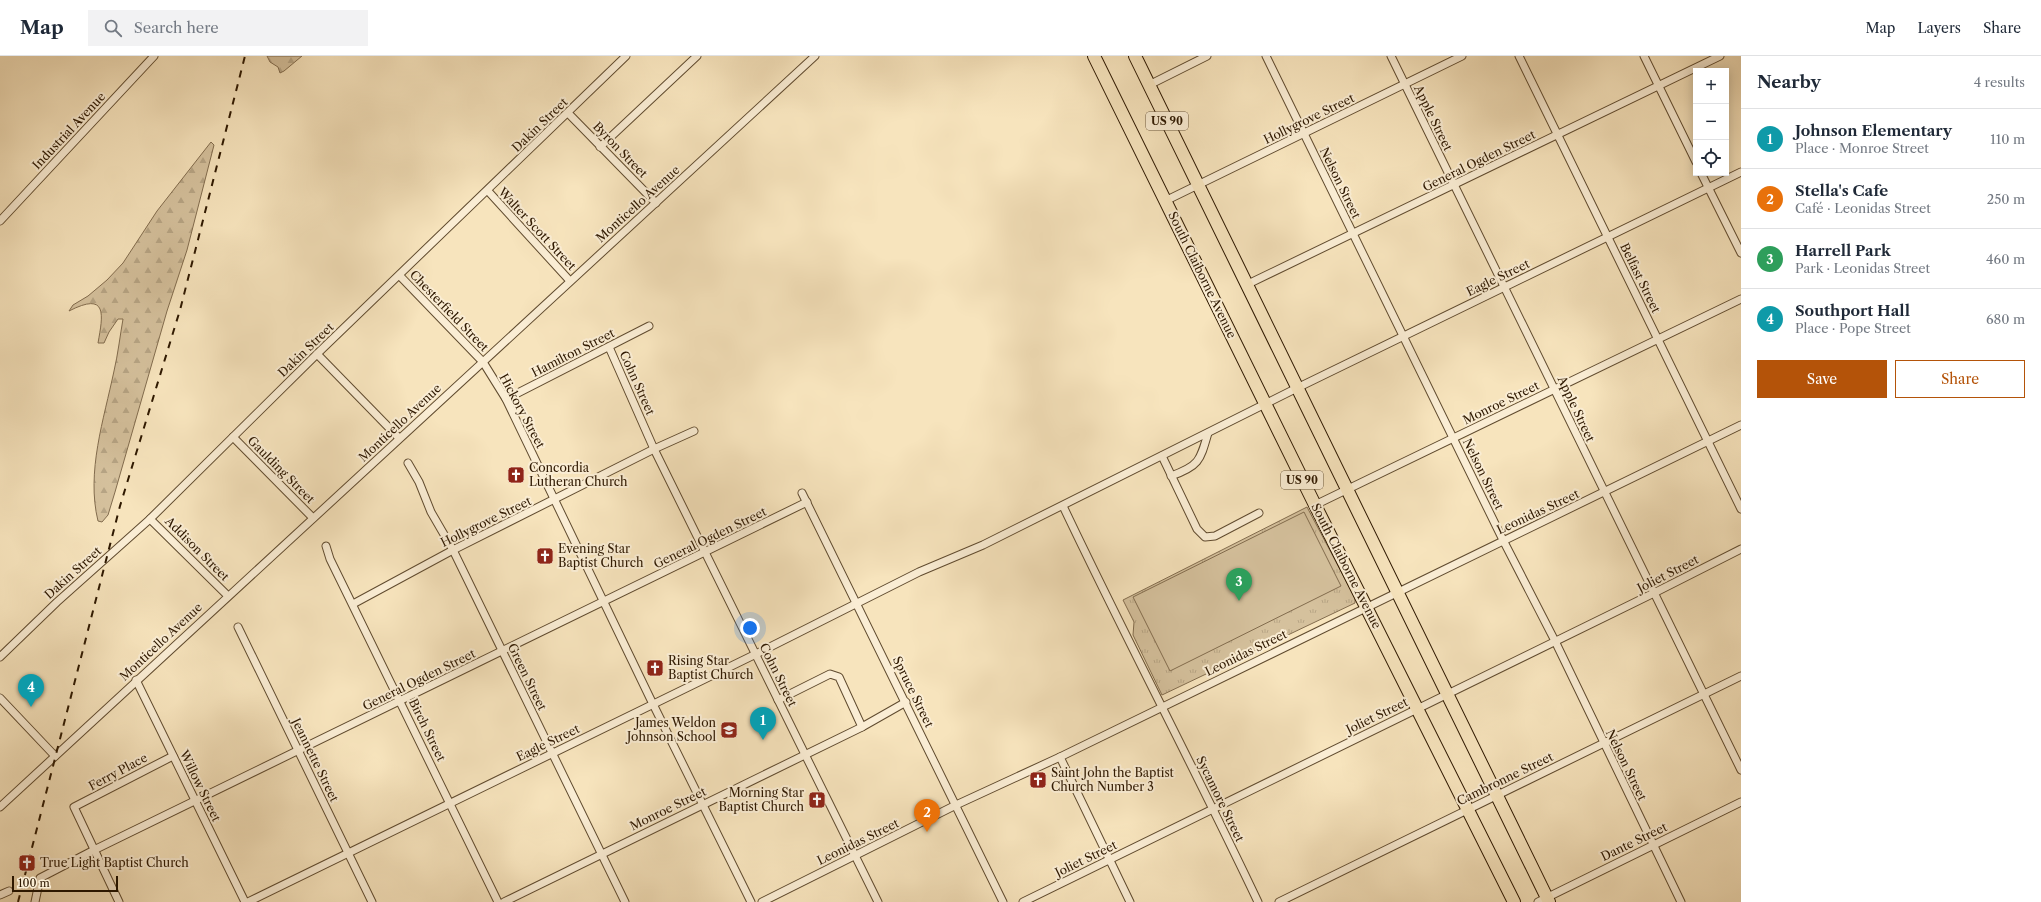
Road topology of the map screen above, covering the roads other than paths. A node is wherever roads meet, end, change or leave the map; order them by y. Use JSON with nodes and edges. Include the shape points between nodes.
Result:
{"nodes":[{"id":1,"x":154,"y":56,"type":"edge"},
{"id":2,"x":626,"y":56,"type":"edge"},
{"id":3,"x":697,"y":56,"type":"edge"},
{"id":4,"x":815,"y":56,"type":"edge"},
{"id":5,"x":1094,"y":56,"type":"edge"},
{"id":6,"x":1135,"y":56,"type":"edge"},
{"id":7,"x":1207,"y":56,"type":"edge"},
{"id":8,"x":1266,"y":56,"type":"edge"},
{"id":9,"x":1391,"y":56,"type":"edge"},
{"id":10,"x":1462,"y":56,"type":"edge"},
{"id":11,"x":1519,"y":56,"type":"edge"},
{"id":12,"x":1644,"y":56,"type":"edge"},
{"id":13,"x":1720,"y":56,"type":"edge"},
{"id":14,"x":1405,"y":84,"type":"junction"},
{"id":15,"x":1149,"y":85,"type":"junction"},
{"id":16,"x":1659,"y":85,"type":"junction"},
{"id":17,"x":568,"y":113,"type":"junction"},
{"id":18,"x":1303,"y":133,"type":"junction"},
{"id":19,"x":1558,"y":135,"type":"junction"},
{"id":20,"x":600,"y":147,"type":"junction"},
{"id":21,"x":1693,"y":156,"type":"edge"},
{"id":22,"x":1741,"y":172,"type":"edge"},
{"id":23,"x":1703,"y":176,"type":"edge"},
{"id":24,"x":1198,"y":186,"type":"junction"},
{"id":25,"x":1454,"y":186,"type":"junction"},
{"id":26,"x":1709,"y":188,"type":"junction"},
{"id":27,"x":488,"y":192,"type":"junction"},
{"id":28,"x":1165,"y":201,"type":"junction"},
{"id":29,"x":656,"y":203,"type":"junction"},
{"id":30,"x":0,"y":221,"type":"edge"},
{"id":31,"x":1353,"y":235,"type":"junction"},
{"id":32,"x":1608,"y":237,"type":"junction"},
{"id":33,"x":1741,"y":253,"type":"edge"},
{"id":34,"x":400,"y":276,"type":"junction"},
{"id":35,"x":570,"y":281,"type":"junction"},
{"id":36,"x":1246,"y":285,"type":"junction"},
{"id":37,"x":1504,"y":287,"type":"junction"},
{"id":38,"x":1741,"y":299,"type":"edge"},
{"id":39,"x":649,"y":326,"type":"dead end"},
{"id":40,"x":1403,"y":338,"type":"junction"},
{"id":41,"x":1658,"y":340,"type":"junction"},
{"id":42,"x":609,"y":347,"type":"junction"},
{"id":43,"x":317,"y":354,"type":"junction"},
{"id":44,"x":483,"y":362,"type":"junction"},
{"id":45,"x":1297,"y":388,"type":"junction"},
{"id":46,"x":1555,"y":389,"type":"junction"},
{"id":47,"x":506,"y":399,"type":"junction"},
{"id":48,"x":1264,"y":404,"type":"junction"},
{"id":49,"x":1741,"y":425,"type":"edge"},
{"id":50,"x":694,"y":431,"type":"dead end"},
{"id":51,"x":1208,"y":433,"type":"junction"},
{"id":52,"x":233,"y":436,"type":"junction"},
{"id":53,"x":400,"y":438,"type":"junction"},
{"id":54,"x":1453,"y":438,"type":"junction"},
{"id":55,"x":1708,"y":442,"type":"junction"},
{"id":56,"x":654,"y":449,"type":"junction"},
{"id":57,"x":1162,"y":456,"type":"junction"},
{"id":58,"x":408,"y":463,"type":"dead end"},
{"id":59,"x":1171,"y":476,"type":"junction"},
{"id":60,"x":1346,"y":490,"type":"junction"},
{"id":61,"x":802,"y":493,"type":"dead end"},
{"id":62,"x":1603,"y":493,"type":"junction"},
{"id":63,"x":555,"y":500,"type":"junction"},
{"id":64,"x":807,"y":502,"type":"junction"},
{"id":65,"x":1315,"y":505,"type":"junction"},
{"id":66,"x":1063,"y":506,"type":"junction"},
{"id":67,"x":1741,"y":509,"type":"edge"},
{"id":68,"x":1259,"y":514,"type":"dead end"},
{"id":69,"x":150,"y":518,"type":"junction"},
{"id":70,"x":314,"y":518,"type":"junction"},
{"id":71,"x":1503,"y":540,"type":"junction"},
{"id":72,"x":326,"y":546,"type":"dead end"},
{"id":73,"x":1741,"y":549,"type":"edge"},
{"id":74,"x":452,"y":550,"type":"junction"},
{"id":75,"x":706,"y":553,"type":"junction"},
{"id":76,"x":1397,"y":592,"type":"junction"},
{"id":77,"x":1654,"y":593,"type":"junction"},
{"id":78,"x":228,"y":596,"type":"junction"},
{"id":79,"x":604,"y":602,"type":"junction"},
{"id":80,"x":856,"y":603,"type":"junction"},
{"id":81,"x":353,"y":604,"type":"junction"},
{"id":82,"x":1367,"y":606,"type":"junction"},
{"id":83,"x":238,"y":628,"type":"dead end"},
{"id":84,"x":1555,"y":641,"type":"junction"},
{"id":85,"x":502,"y":652,"type":"junction"},
{"id":86,"x":756,"y":654,"type":"junction"},
{"id":87,"x":0,"y":657,"type":"edge"},
{"id":88,"x":1741,"y":676,"type":"edge"},
{"id":89,"x":136,"y":680,"type":"junction"},
{"id":90,"x":1447,"y":694,"type":"junction"},
{"id":91,"x":1703,"y":694,"type":"junction"},
{"id":92,"x":0,"y":698,"type":"edge"},
{"id":93,"x":778,"y":700,"type":"junction"},
{"id":94,"x":400,"y":701,"type":"junction"},
{"id":95,"x":906,"y":702,"type":"junction"},
{"id":96,"x":653,"y":704,"type":"junction"},
{"id":97,"x":1161,"y":706,"type":"junction"},
{"id":98,"x":1418,"y":708,"type":"junction"},
{"id":99,"x":862,"y":727,"type":"junction"},
{"id":100,"x":1602,"y":743,"type":"junction"},
{"id":101,"x":298,"y":751,"type":"junction"},
{"id":102,"x":552,"y":754,"type":"junction"},
{"id":103,"x":806,"y":754,"type":"junction"},
{"id":104,"x":55,"y":756,"type":"junction"},
{"id":105,"x":173,"y":756,"type":"junction"},
{"id":106,"x":1060,"y":757,"type":"junction"},
{"id":107,"x":1741,"y":770,"type":"edge"},
{"id":108,"x":1496,"y":795,"type":"junction"},
{"id":109,"x":195,"y":801,"type":"junction"},
{"id":110,"x":1741,"y":802,"type":"edge"},
{"id":111,"x":450,"y":803,"type":"junction"},
{"id":112,"x":703,"y":805,"type":"junction"},
{"id":113,"x":956,"y":805,"type":"junction"},
{"id":114,"x":0,"y":807,"type":"edge"},
{"id":115,"x":1213,"y":809,"type":"junction"},
{"id":116,"x":1468,"y":810,"type":"junction"},
{"id":117,"x":1653,"y":845,"type":"junction"},
{"id":118,"x":94,"y":850,"type":"junction"},
{"id":119,"x":348,"y":853,"type":"junction"},
{"id":120,"x":601,"y":854,"type":"junction"},
{"id":121,"x":856,"y":856,"type":"junction"},
{"id":122,"x":1110,"y":860,"type":"junction"},
{"id":123,"x":9,"y":891,"type":"dead end"},
{"id":124,"x":0,"y":895,"type":"edge"},
{"id":125,"x":1544,"y":900,"type":"edge"},
{"id":126,"x":34,"y":902,"type":"edge"},
{"id":127,"x":120,"y":902,"type":"edge"},
{"id":128,"x":244,"y":902,"type":"edge"},
{"id":129,"x":248,"y":902,"type":"edge"},
{"id":130,"x":372,"y":902,"type":"edge"},
{"id":131,"x":498,"y":902,"type":"edge"},
{"id":132,"x":504,"y":902,"type":"edge"},
{"id":133,"x":625,"y":902,"type":"edge"},
{"id":134,"x":751,"y":902,"type":"edge"},
{"id":135,"x":762,"y":902,"type":"edge"},
{"id":136,"x":878,"y":902,"type":"edge"},
{"id":137,"x":1003,"y":902,"type":"edge"},
{"id":138,"x":1023,"y":902,"type":"edge"},
{"id":139,"x":1130,"y":902,"type":"edge"},
{"id":140,"x":1258,"y":902,"type":"edge"},
{"id":141,"x":1279,"y":902,"type":"edge"},
{"id":142,"x":1514,"y":902,"type":"edge"},
{"id":143,"x":1681,"y":902,"type":"edge"}],
"edges":[{"from":1,"to":30,"type":"street","name":"Industrial Avenue"},
{"from":2,"to":17,"type":"street","name":"Dakin Street"},
{"from":3,"to":20,"type":"street"},
{"from":4,"to":29,"type":"street","name":"Monticello Avenue"},
{"from":5,"to":28,"type":"main road","name":"South Claiborne Avenue","number":"US 90"},
{"from":6,"to":15,"type":"main road","number":"US 90"},
{"from":7,"to":15,"type":"street"},
{"from":8,"to":18,"type":"street","name":"Nelson Street"},
{"from":9,"to":14,"type":"street","name":"Apple Street"},
{"from":10,"to":14,"type":"street","name":"Hollygrove Street"},
{"from":11,"to":19,"type":"street","name":"Belfast Street"},
{"from":12,"to":16,"type":"street"},
{"from":13,"to":16,"type":"street","name":"General Ogden Street"},
{"from":14,"to":18,"type":"street","name":"Hollygrove Street"},
{"from":14,"to":25,"type":"street","name":"Apple Street"},
{"from":15,"to":24,"type":"main road","number":"US 90"},
{"from":16,"to":19,"type":"street","name":"General Ogden Street"},
{"from":16,"to":21,"type":"street"},
{"from":17,"to":20,"type":"street","name":"Byron Street"},
{"from":17,"to":27,"type":"street","name":"Dakin Street"},
{"from":18,"to":24,"type":"street","name":"Hollygrove Street"},
{"from":18,"to":31,"type":"street","name":"Nelson Street"},
{"from":19,"to":25,"type":"street","name":"General Ogden Street"},
{"from":19,"to":32,"type":"street","name":"Belfast Street"},
{"from":20,"to":29,"type":"street","name":"Byron Street"},
{"from":22,"to":26,"type":"street","name":"Eagle Street"},
{"from":23,"to":26,"type":"street"},
{"from":24,"to":28,"type":"street","name":"Hollygrove Street"},
{"from":24,"to":36,"type":"main road","number":"US 90"},
{"from":25,"to":31,"type":"street","name":"General Ogden Street"},
{"from":25,"to":37,"type":"street","name":"Apple Street"},
{"from":26,"to":32,"type":"street","name":"Eagle Street"},
{"from":26,"to":33,"type":"street"},
{"from":27,"to":34,"type":"street","name":"Dakin Street"},
{"from":27,"to":35,"type":"street","name":"Walter Scott Street"},
{"from":28,"to":48,"type":"main road","name":"South Claiborne Avenue","number":"US 90"},
{"from":29,"to":35,"type":"street","name":"Monticello Avenue"},
{"from":31,"to":36,"type":"street","name":"General Ogden Street"},
{"from":31,"to":40,"type":"street","name":"Nelson Street"},
{"from":32,"to":37,"type":"street","name":"Eagle Street"},
{"from":32,"to":41,"type":"street","name":"Belfast Street"},
{"from":34,"to":43,"type":"street","name":"Dakin Street"},
{"from":34,"to":44,"type":"street","name":"Chesterfield Street"},
{"from":35,"to":44,"type":"street","name":"Monticello Avenue"},
{"from":36,"to":45,"type":"main road","number":"US 90"},
{"from":37,"to":40,"type":"street","name":"Eagle Street"},
{"from":37,"to":46,"type":"street","name":"Apple Street"},
{"from":38,"to":41,"type":"street","name":"Monroe Street"},
{"from":39,"to":42,"type":"street","name":"Hamilton Street"},
{"from":40,"to":45,"type":"street","name":"Eagle Street"},
{"from":40,"to":54,"type":"street","name":"Nelson Street"},
{"from":41,"to":46,"type":"street","name":"Monroe Street"},
{"from":41,"to":55,"type":"street","name":"Belfast Street"},
{"from":42,"to":47,"type":"street","name":"Hamilton Street"},
{"from":42,"to":56,"type":"street","name":"Cohn Street"},
{"from":43,"to":52,"type":"street","name":"Dakin Street"},
{"from":43,"to":53,"type":"street"},
{"from":44,"to":47,"type":"street","name":"Hickory Street"},
{"from":44,"to":53,"type":"street","name":"Monticello Avenue"},
{"from":45,"to":48,"type":"street","name":"Eagle Street"},
{"from":45,"to":60,"type":"main road","number":"US 90"},
{"from":46,"to":54,"type":"street","name":"Monroe Street"},
{"from":46,"to":62,"type":"street","name":"Apple Street"},
{"from":47,"to":63,"type":"street","name":"Hickory Street"},
{"from":48,"to":51,"type":"street","name":"Eagle Street"},
{"from":48,"to":65,"type":"main road","name":"South Claiborne Avenue","number":"US 90"},
{"from":49,"to":55,"type":"street","name":"Leonidas Street"},
{"from":50,"to":56,"type":"street","name":"Hollygrove Street"},
{"from":51,"to":57,"type":"street","name":"Eagle Street"},
{"from":51,"to":59,"type":"street","via":[[1196,464]]},
{"from":52,"to":69,"type":"street","name":"Dakin Street"},
{"from":52,"to":70,"type":"street","name":"Gaulding Street"},
{"from":53,"to":70,"type":"street","name":"Monticello Avenue"},
{"from":54,"to":60,"type":"street","name":"Monroe Street"},
{"from":54,"to":71,"type":"street","name":"Nelson Street"},
{"from":55,"to":62,"type":"street","name":"Leonidas Street"},
{"from":55,"to":67,"type":"street","name":"Belfast Street"},
{"from":56,"to":63,"type":"street","name":"Hollygrove Street"},
{"from":56,"to":75,"type":"street","name":"Cohn Street"},
{"from":57,"to":59,"type":"street"},
{"from":57,"to":66,"type":"street","name":"Eagle Street"},
{"from":58,"to":74,"type":"street","name":"Green Street"},
{"from":59,"to":68,"type":"street","via":[[1197,529],[1205,537],[1215,536]]},
{"from":60,"to":65,"type":"street","name":"Monroe Street"},
{"from":60,"to":76,"type":"main road","number":"US 90"},
{"from":61,"to":64,"type":"street","name":"Spruce Street"},
{"from":62,"to":71,"type":"street","name":"Leonidas Street"},
{"from":62,"to":77,"type":"street","name":"Apple Street"},
{"from":63,"to":74,"type":"street","name":"Hollygrove Street"},
{"from":63,"to":79,"type":"street","name":"Hickory Street"},
{"from":64,"to":75,"type":"street","name":"General Ogden Street"},
{"from":64,"to":80,"type":"street","name":"Spruce Street"},
{"from":65,"to":82,"type":"main road","name":"South Claiborne Avenue","number":"US 90"},
{"from":66,"to":80,"type":"street","name":"Eagle Street","via":[[983,546],[919,572]]},
{"from":66,"to":97,"type":"street","name":"Sycamore Street"},
{"from":69,"to":78,"type":"street","name":"Addison Street"},
{"from":69,"to":87,"type":"street","name":"Dakin Street"},
{"from":70,"to":78,"type":"street","name":"Monticello Avenue"},
{"from":71,"to":76,"type":"street","name":"Leonidas Street"},
{"from":71,"to":84,"type":"street","name":"Nelson Street"},
{"from":72,"to":81,"type":"street","name":"Birch Street"},
{"from":73,"to":77,"type":"street","name":"Joliet Street"},
{"from":74,"to":81,"type":"street","name":"Hollygrove Street"},
{"from":74,"to":85,"type":"street","name":"Green Street"},
{"from":75,"to":79,"type":"street","name":"General Ogden Street"},
{"from":75,"to":86,"type":"street","name":"Cohn Street"},
{"from":76,"to":82,"type":"street","name":"Leonidas Street"},
{"from":76,"to":90,"type":"main road","number":"US 90"},
{"from":77,"to":84,"type":"street","name":"Joliet Street"},
{"from":77,"to":91,"type":"street","name":"Apple Street"},
{"from":78,"to":89,"type":"street","name":"Monticello Avenue"},
{"from":79,"to":85,"type":"street","name":"General Ogden Street"},
{"from":79,"to":96,"type":"street","name":"Hickory Street"},
{"from":80,"to":86,"type":"street","name":"Eagle Street"},
{"from":80,"to":95,"type":"street","name":"Spruce Street"},
{"from":81,"to":94,"type":"street","name":"Birch Street"},
{"from":82,"to":97,"type":"street","name":"Leonidas Street"},
{"from":82,"to":98,"type":"main road","name":"South Claiborne Avenue","number":"US 90"},
{"from":83,"to":101,"type":"street","name":"Jeannette Street"},
{"from":84,"to":90,"type":"street","name":"Joliet Street"},
{"from":84,"to":100,"type":"street","name":"Nelson Street"},
{"from":85,"to":94,"type":"street","name":"General Ogden Street"},
{"from":85,"to":102,"type":"street","name":"Green Street"},
{"from":86,"to":93,"type":"street","name":"Cohn Street"},
{"from":86,"to":96,"type":"street","name":"Eagle Street"},
{"from":88,"to":91,"type":"street","name":"Cambronne Street"},
{"from":89,"to":104,"type":"street","name":"Monticello Avenue"},
{"from":89,"to":105,"type":"street","name":"Willow Street"},
{"from":90,"to":98,"type":"street","name":"Joliet Street"},
{"from":90,"to":108,"type":"main road","number":"US 90"},
{"from":91,"to":100,"type":"street","name":"Cambronne Street"},
{"from":91,"to":107,"type":"street","name":"Apple Street"},
{"from":92,"to":104,"type":"street"},
{"from":93,"to":99,"type":"street","via":[[834,674],[839,676]]},
{"from":93,"to":103,"type":"street","name":"Cohn Street"},
{"from":94,"to":101,"type":"street","name":"General Ogden Street"},
{"from":94,"to":111,"type":"street","name":"Birch Street"},
{"from":95,"to":99,"type":"street","name":"Monroe Street"},
{"from":95,"to":113,"type":"street","name":"Spruce Street"},
{"from":96,"to":102,"type":"street","name":"Eagle Street"},
{"from":96,"to":112,"type":"street","name":"Hickory Street"},
{"from":97,"to":106,"type":"street","name":"Leonidas Street"},
{"from":97,"to":115,"type":"street","name":"Sycamore Street"},
{"from":98,"to":115,"type":"street","name":"Joliet Street"},
{"from":98,"to":116,"type":"main road","name":"South Claiborne Avenue","number":"US 90"},
{"from":99,"to":103,"type":"street","name":"Monroe Street"},
{"from":100,"to":108,"type":"street","name":"Cambronne Street"},
{"from":100,"to":117,"type":"street","name":"Nelson Street"},
{"from":101,"to":109,"type":"street","name":"General Ogden Street"},
{"from":101,"to":119,"type":"street","name":"Jeannette Street"},
{"from":102,"to":111,"type":"street","name":"Eagle Street"},
{"from":102,"to":120,"type":"street","name":"Green Street"},
{"from":103,"to":112,"type":"street","name":"Monroe Street"},
{"from":103,"to":121,"type":"street","name":"Cohn Street"},
{"from":104,"to":114,"type":"street","name":"Monticello Avenue"},
{"from":105,"to":109,"type":"street","name":"Willow Street"},
{"from":105,"to":118,"type":"street","name":"Ferry Place","via":[[74,807]]},
{"from":106,"to":113,"type":"street","name":"Leonidas Street"},
{"from":106,"to":122,"type":"street"},
{"from":108,"to":116,"type":"street","name":"Cambronne Street"},
{"from":108,"to":125,"type":"main road","number":"US 90"},
{"from":109,"to":118,"type":"street","name":"General Ogden Street"},
{"from":109,"to":128,"type":"street","name":"Willow Street"},
{"from":110,"to":117,"type":"street","name":"Dante Street"},
{"from":111,"to":119,"type":"street","name":"Eagle Street"},
{"from":111,"to":131,"type":"street","name":"Birch Street"},
{"from":112,"to":120,"type":"street","name":"Monroe Street"},
{"from":112,"to":134,"type":"street","name":"Hickory Street"},
{"from":113,"to":121,"type":"street","name":"Leonidas Street"},
{"from":113,"to":137,"type":"street","name":"Spruce Street"},
{"from":115,"to":122,"type":"street","name":"Joliet Street"},
{"from":115,"to":140,"type":"street","name":"Sycamore Street"},
{"from":116,"to":141,"type":"street","name":"Cambronne Street"},
{"from":116,"to":142,"type":"main road","name":"South Claiborne Avenue","number":"US 90"},
{"from":117,"to":125,"type":"street","name":"Dante Street"},
{"from":117,"to":143,"type":"street","name":"Nelson Street"},
{"from":118,"to":126,"type":"street","name":"General Ogden Street","via":[[40,878]]},
{"from":118,"to":127,"type":"street"},
{"from":119,"to":129,"type":"street","name":"Eagle Street"},
{"from":119,"to":130,"type":"street","name":"Jeannette Street"},
{"from":120,"to":132,"type":"street","name":"Monroe Street"},
{"from":120,"to":133,"type":"street","name":"Green Street"},
{"from":121,"to":135,"type":"street","name":"Leonidas Street"},
{"from":121,"to":136,"type":"street","name":"Cohn Street"},
{"from":122,"to":138,"type":"street","name":"Joliet Street"},
{"from":122,"to":139,"type":"street"},
{"from":123,"to":124,"type":"street"}]}
